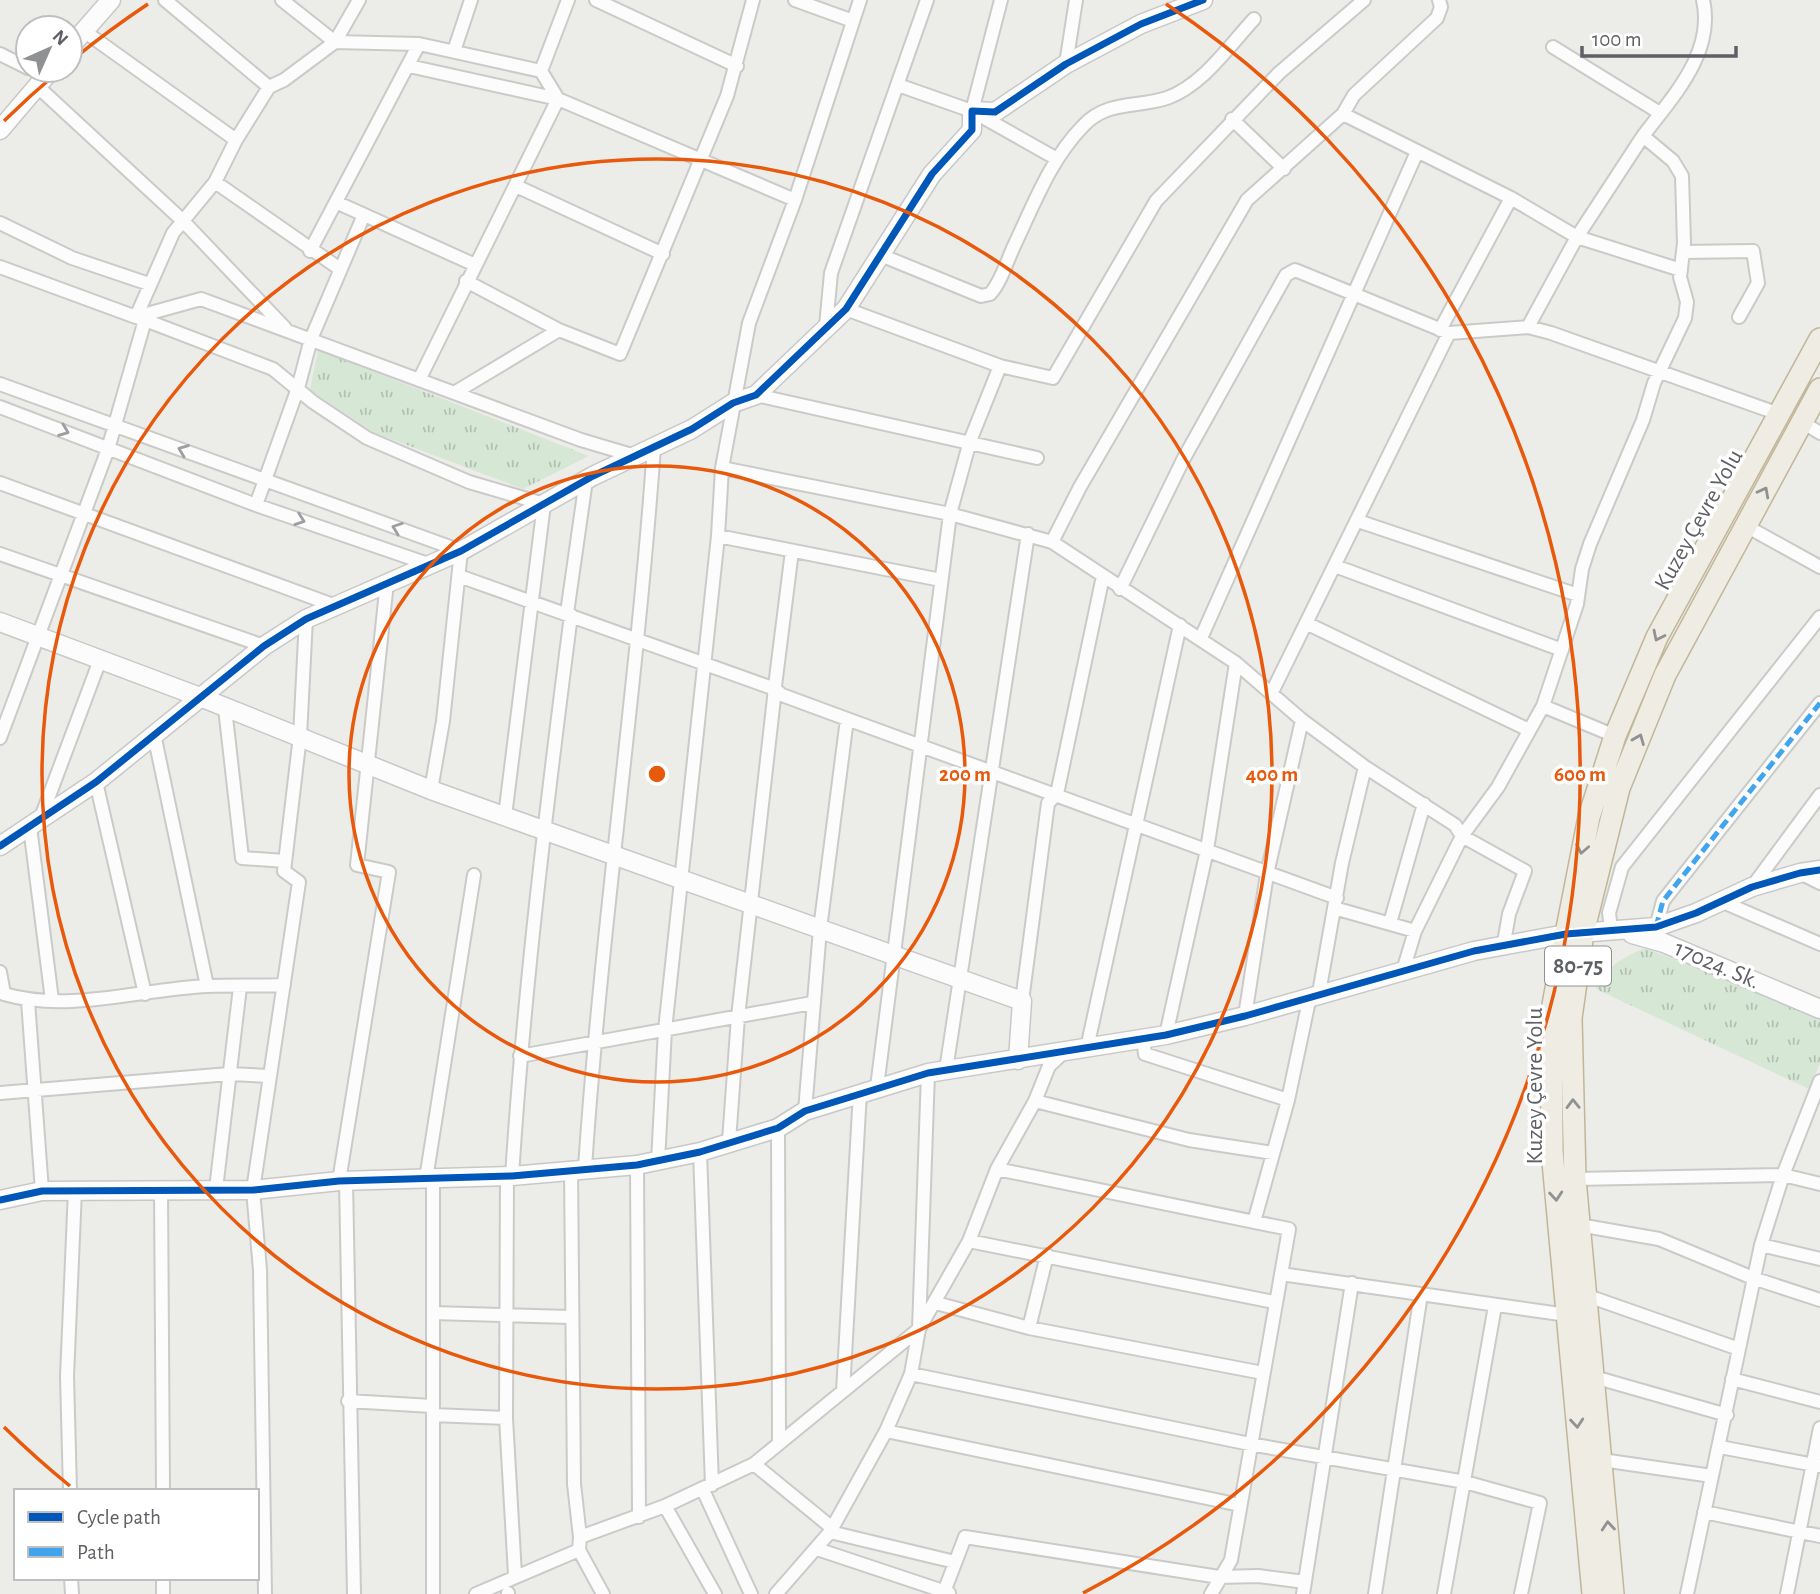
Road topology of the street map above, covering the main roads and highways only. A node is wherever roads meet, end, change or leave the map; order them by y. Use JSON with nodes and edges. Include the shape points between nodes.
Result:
{"nodes":[{"id":1,"x":1820,"y":339,"type":"edge"},
{"id":2,"x":1820,"y":389,"type":"edge"},
{"id":3,"x":1574,"y":933,"type":"junction"},
{"id":4,"x":1593,"y":1594,"type":"edge"},
{"id":5,"x":1613,"y":1594,"type":"edge"}],
"edges":[{"from":1,"to":3,"type":"highway","name":"Kuzey Çevre Yolu","number":"80-75","one_way":true,"via":[[1657,637],[1615,736],[1589,817]]},
{"from":3,"to":2,"type":"highway","name":"Kuzey Çevre Yolu","number":"80-75","one_way":true,"via":[[1619,788],[1665,675]]},
{"from":3,"to":4,"type":"highway","name":"Kuzey Çevre Yolu","number":"80-75","one_way":true,"via":[[1551,1030],[1552,1151]]},
{"from":5,"to":3,"type":"highway","name":"Kuzey Çevre Yolu","number":"80-75","one_way":true,"via":[[1574,1179]]}]}
